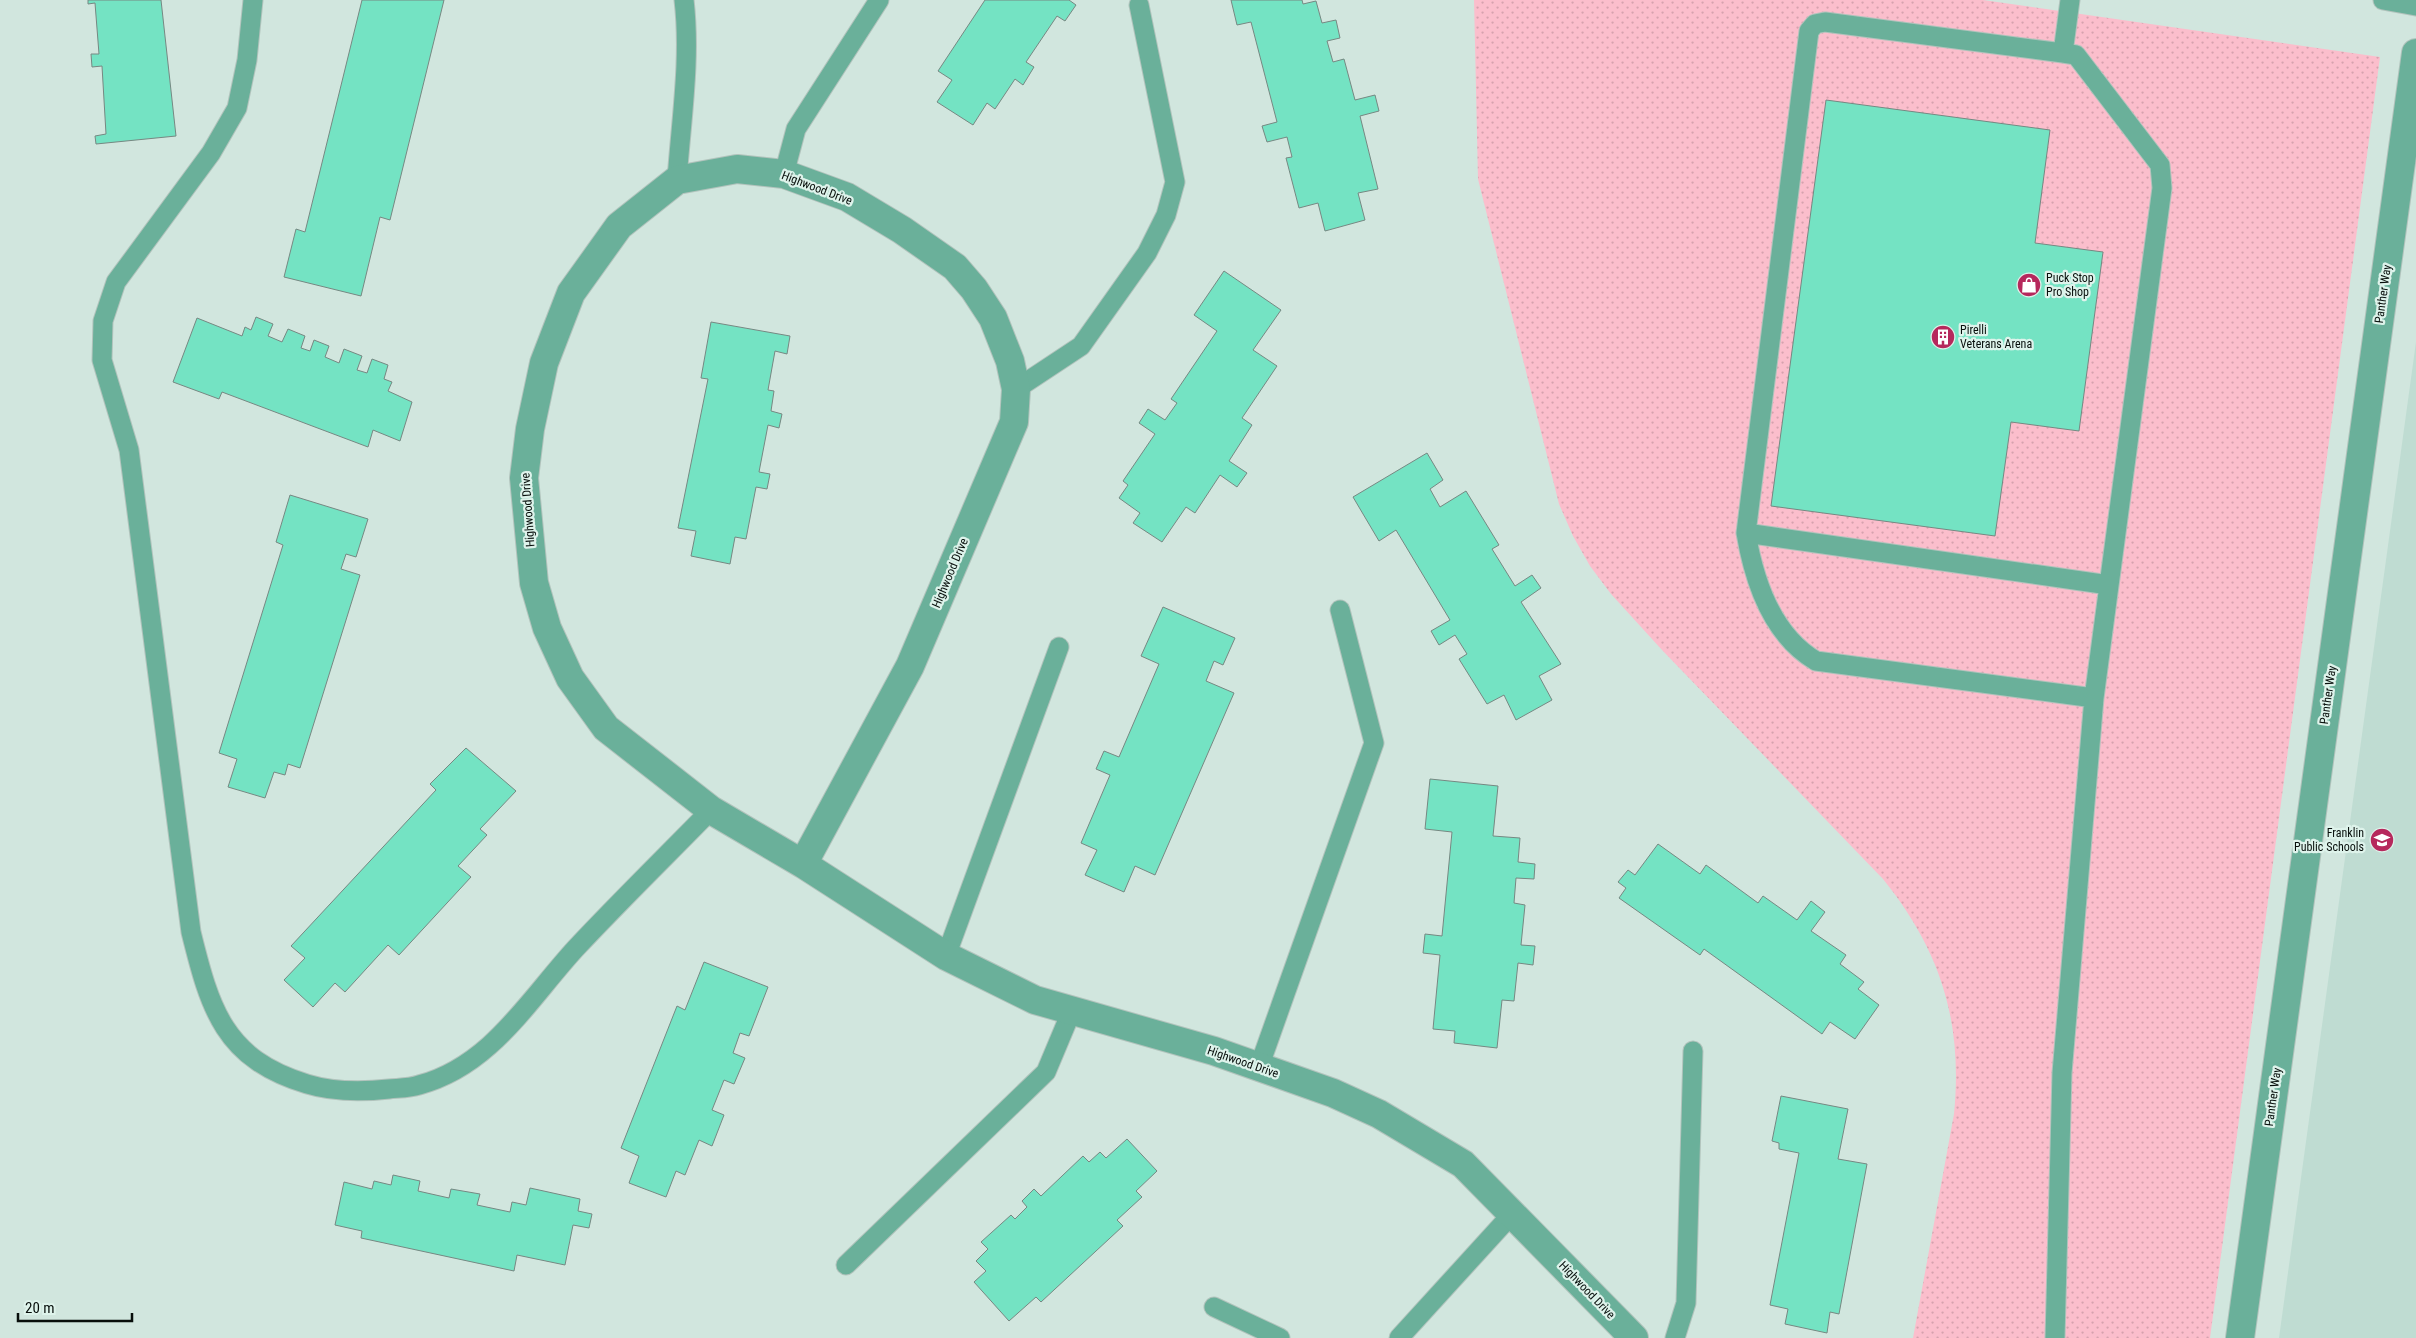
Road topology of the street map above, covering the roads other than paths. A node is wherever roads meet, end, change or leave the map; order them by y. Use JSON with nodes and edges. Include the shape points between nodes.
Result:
{"nodes":[{"id":1,"x":253,"y":0,"type":"edge"},
{"id":2,"x":684,"y":0,"type":"edge"},
{"id":3,"x":879,"y":0,"type":"edge"},
{"id":4,"x":2070,"y":0,"type":"edge"},
{"id":5,"x":2384,"y":0,"type":"edge"},
{"id":6,"x":1140,"y":6,"type":"dead end"},
{"id":7,"x":2416,"y":6,"type":"edge"},
{"id":8,"x":2063,"y":53,"type":"junction"},
{"id":9,"x":2416,"y":53,"type":"edge"},
{"id":10,"x":784,"y":174,"type":"junction"},
{"id":11,"x":678,"y":180,"type":"junction"},
{"id":12,"x":1016,"y":389,"type":"junction"},
{"id":13,"x":1746,"y":533,"type":"junction"},
{"id":14,"x":2109,"y":585,"type":"junction"},
{"id":15,"x":1340,"y":610,"type":"dead end"},
{"id":16,"x":1059,"y":647,"type":"dead end"},
{"id":17,"x":2094,"y":698,"type":"junction"},
{"id":18,"x":711,"y":810,"type":"junction"},
{"id":19,"x":803,"y":864,"type":"junction"},
{"id":20,"x":946,"y":956,"type":"junction"},
{"id":21,"x":1072,"y":1010,"type":"junction"},
{"id":22,"x":1693,"y":1051,"type":"dead end"},
{"id":23,"x":1259,"y":1067,"type":"junction"},
{"id":24,"x":1512,"y":1214,"type":"junction"},
{"id":25,"x":846,"y":1265,"type":"dead end"},
{"id":26,"x":1214,"y":1307,"type":"dead end"},
{"id":27,"x":1280,"y":1338,"type":"edge"},
{"id":28,"x":1399,"y":1338,"type":"edge"},
{"id":29,"x":1634,"y":1338,"type":"edge"},
{"id":30,"x":1675,"y":1338,"type":"edge"},
{"id":31,"x":2055,"y":1338,"type":"edge"},
{"id":32,"x":2240,"y":1338,"type":"edge"}],
"edges":[{"from":1,"to":18,"type":"lane","via":[[248,60],[237,108],[211,153],[116,282],[103,321],[102,360],[129,450],[190,932],[202,979],[217,1015],[232,1040],[254,1060],[285,1077],[317,1087],[363,1092],[419,1086],[457,1070],[490,1047],[521,1015],[556,970]]},
{"from":2,"to":11,"type":"lane","via":[[686,55]]},
{"from":3,"to":10,"type":"lane","via":[[796,129]]},
{"from":4,"to":8,"type":"lane"},
{"from":5,"to":7,"type":"lane"},
{"from":6,"to":12,"type":"lane","via":[[1175,182],[1166,215],[1147,253],[1081,346]]},
{"from":8,"to":13,"type":"lane","via":[[1825,22],[1815,24],[1809,31]]},
{"from":8,"to":14,"type":"lane","via":[[2076,55],[2160,166],[2162,188]]},
{"from":9,"to":32,"type":"street","name":"Panther Way"},
{"from":10,"to":11,"type":"street","name":"Highwood Drive","via":[[737,169]]},
{"from":10,"to":12,"type":"street","name":"Highwood Drive","via":[[846,197],[955,267],[993,318],[1010,362]]},
{"from":11,"to":18,"type":"street","name":"Highwood Drive","via":[[619,226],[571,293],[544,363],[524,478],[534,583],[548,628],[570,678],[606,728]]},
{"from":12,"to":19,"type":"street","name":"Highwood Drive","via":[[1014,422],[910,666]]},
{"from":13,"to":14,"type":"lane"},
{"from":13,"to":17,"type":"lane","via":[[1750,557],[1768,610],[1801,652],[1816,661]]},
{"from":14,"to":17,"type":"lane"},
{"from":15,"to":23,"type":"lane","via":[[1374,743]]},
{"from":16,"to":20,"type":"lane"},
{"from":17,"to":31,"type":"lane","via":[[2062,1073]]},
{"from":18,"to":19,"type":"street","name":"Highwood Drive"},
{"from":19,"to":20,"type":"street","name":"Highwood Drive"},
{"from":20,"to":21,"type":"street","name":"Highwood Drive","via":[[1035,1000]]},
{"from":21,"to":23,"type":"street","name":"Highwood Drive"},
{"from":21,"to":25,"type":"lane","via":[[1046,1072]]},
{"from":22,"to":30,"type":"lane","via":[[1686,1303]]},
{"from":23,"to":24,"type":"street","name":"Highwood Drive","via":[[1379,1114],[1464,1164]]},
{"from":24,"to":28,"type":"lane"},
{"from":24,"to":29,"type":"street","name":"Highwood Drive"},
{"from":26,"to":27,"type":"lane"}]}
